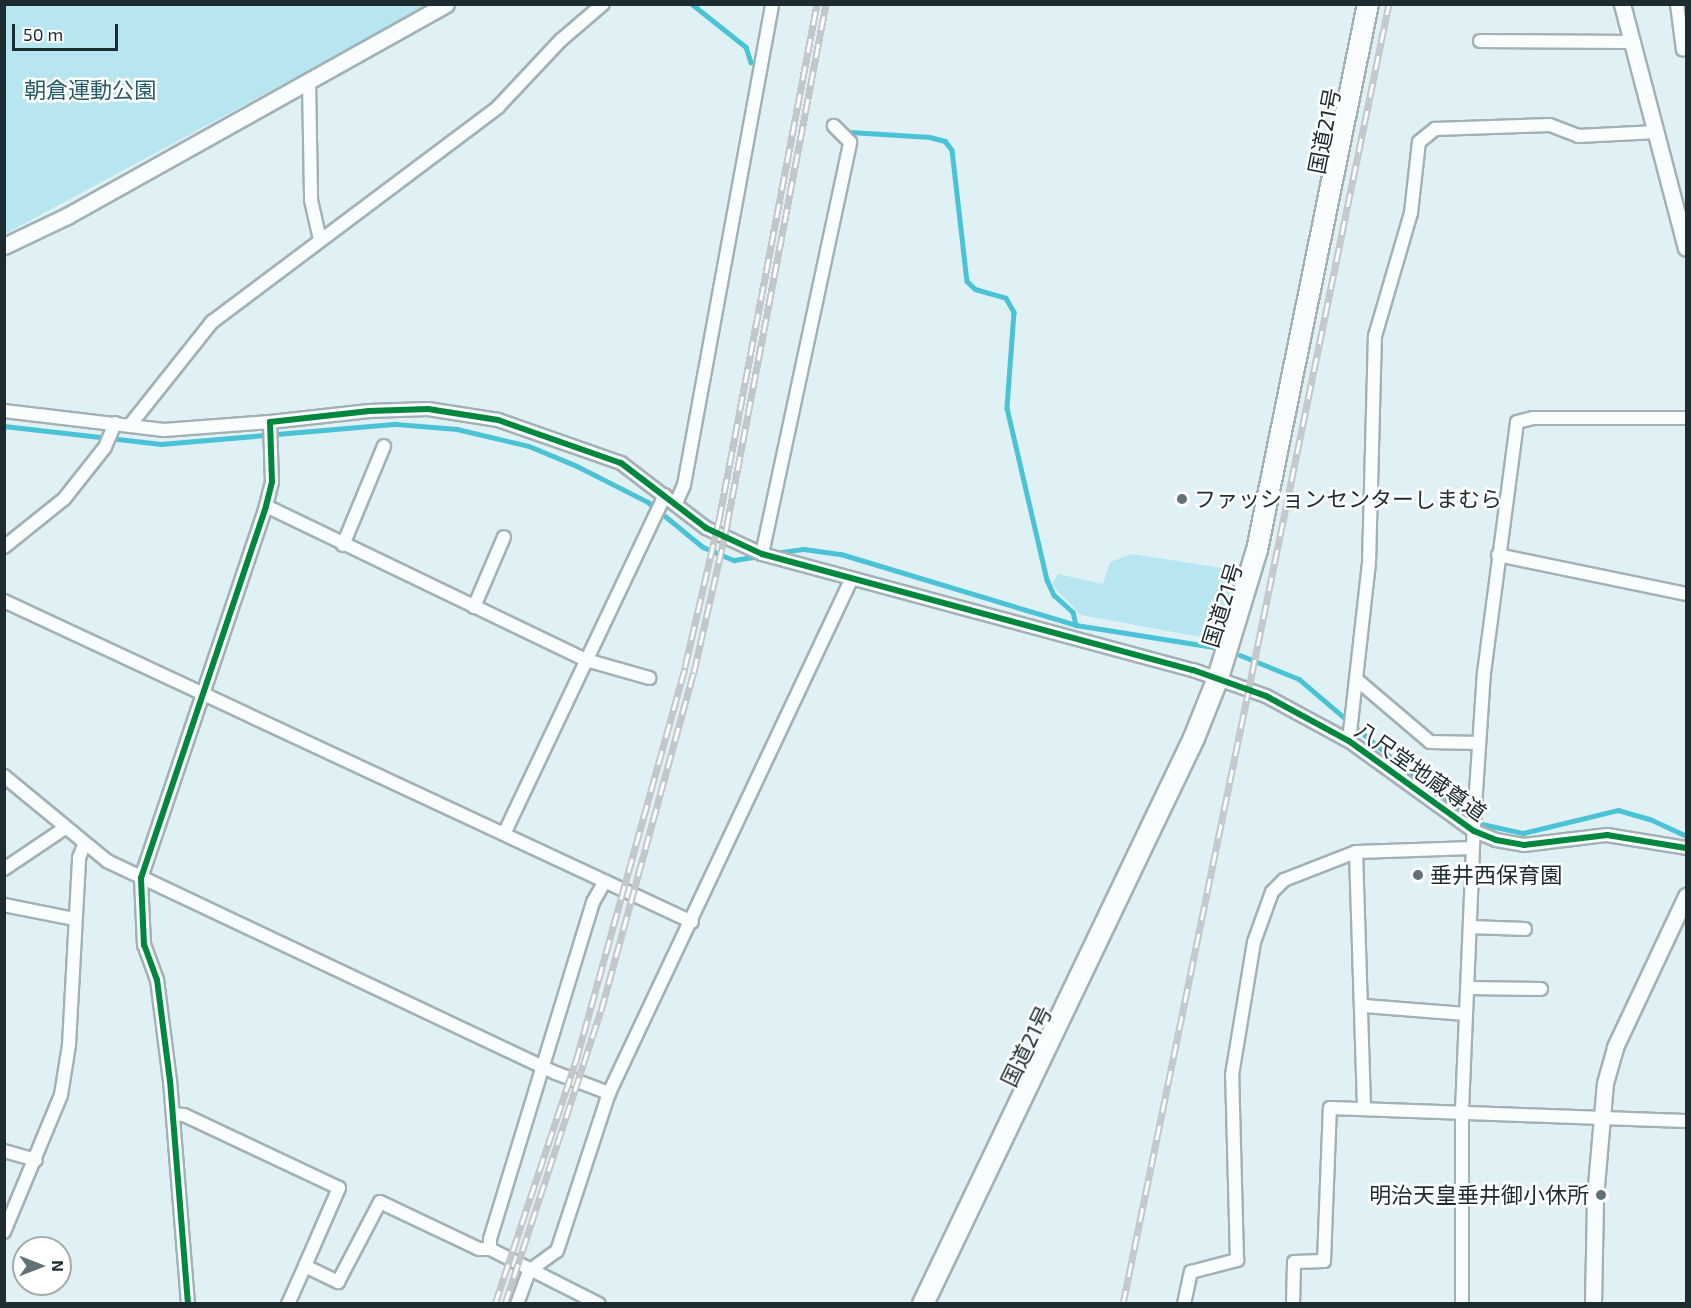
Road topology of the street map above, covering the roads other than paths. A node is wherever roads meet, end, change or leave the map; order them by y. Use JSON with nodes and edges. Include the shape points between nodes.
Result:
{"nodes":[{"id":1,"x":446,"y":4,"type":"edge"},
{"id":2,"x":603,"y":4,"type":"edge"},
{"id":3,"x":772,"y":4,"type":"edge"},
{"id":4,"x":1368,"y":4,"type":"edge"},
{"id":5,"x":1622,"y":4,"type":"edge"},
{"id":6,"x":1677,"y":4,"type":"edge"},
{"id":7,"x":1480,"y":41,"type":"dead end"},
{"id":8,"x":1631,"y":42,"type":"junction"},
{"id":9,"x":1683,"y":50,"type":"dead end"},
{"id":10,"x":309,"y":80,"type":"junction"},
{"id":11,"x":834,"y":126,"type":"dead end"},
{"id":12,"x":1657,"y":132,"type":"junction"},
{"id":13,"x":320,"y":240,"type":"junction"},
{"id":14,"x":4,"y":246,"type":"edge"},
{"id":15,"x":1686,"y":248,"type":"edge"},
{"id":16,"x":4,"y":411,"type":"edge"},
{"id":17,"x":1686,"y":418,"type":"edge"},
{"id":18,"x":130,"y":425,"type":"junction"},
{"id":19,"x":271,"y":425,"type":"junction"},
{"id":20,"x":115,"y":427,"type":"junction"},
{"id":21,"x":384,"y":446,"type":"dead end"},
{"id":22,"x":665,"y":495,"type":"junction"},
{"id":23,"x":676,"y":503,"type":"junction"},
{"id":24,"x":266,"y":506,"type":"junction"},
{"id":25,"x":504,"y":537,"type":"dead end"},
{"id":26,"x":344,"y":545,"type":"junction"},
{"id":27,"x":4,"y":547,"type":"edge"},
{"id":28,"x":762,"y":554,"type":"junction"},
{"id":29,"x":1498,"y":555,"type":"junction"},
{"id":30,"x":852,"y":578,"type":"junction"},
{"id":31,"x":1686,"y":594,"type":"edge"},
{"id":32,"x":4,"y":601,"type":"edge"},
{"id":33,"x":474,"y":607,"type":"junction"},
{"id":34,"x":586,"y":660,"type":"junction"},
{"id":35,"x":649,"y":678,"type":"dead end"},
{"id":36,"x":1218,"y":678,"type":"junction"},
{"id":37,"x":1356,"y":679,"type":"junction"},
{"id":38,"x":201,"y":694,"type":"junction"},
{"id":39,"x":1349,"y":741,"type":"junction"},
{"id":40,"x":1479,"y":743,"type":"junction"},
{"id":41,"x":4,"y":776,"type":"edge"},
{"id":42,"x":1474,"y":827,"type":"junction"},
{"id":43,"x":65,"y":828,"type":"junction"},
{"id":44,"x":504,"y":834,"type":"junction"},
{"id":45,"x":84,"y":845,"type":"junction"},
{"id":46,"x":1473,"y":848,"type":"junction"},
{"id":47,"x":1686,"y":848,"type":"edge"},
{"id":48,"x":1356,"y":852,"type":"junction"},
{"id":49,"x":4,"y":869,"type":"edge"},
{"id":50,"x":141,"y":878,"type":"junction"},
{"id":51,"x":605,"y":881,"type":"junction"},
{"id":52,"x":1686,"y":896,"type":"edge"},
{"id":53,"x":4,"y":905,"type":"edge"},
{"id":54,"x":74,"y":919,"type":"junction"},
{"id":55,"x":692,"y":922,"type":"junction"},
{"id":56,"x":1470,"y":927,"type":"junction"},
{"id":57,"x":1525,"y":930,"type":"dead end"},
{"id":58,"x":1467,"y":988,"type":"junction"},
{"id":59,"x":1541,"y":989,"type":"dead end"},
{"id":60,"x":1364,"y":1006,"type":"junction"},
{"id":61,"x":1466,"y":1014,"type":"junction"},
{"id":62,"x":542,"y":1067,"type":"junction"},
{"id":63,"x":609,"y":1093,"type":"junction"},
{"id":64,"x":1364,"y":1107,"type":"junction"},
{"id":65,"x":1462,"y":1110,"type":"junction"},
{"id":66,"x":173,"y":1114,"type":"junction"},
{"id":67,"x":1600,"y":1119,"type":"junction"},
{"id":68,"x":1686,"y":1120,"type":"edge"},
{"id":69,"x":4,"y":1151,"type":"edge"},
{"id":70,"x":36,"y":1160,"type":"junction"},
{"id":71,"x":4,"y":1232,"type":"edge"},
{"id":72,"x":490,"y":1249,"type":"junction"},
{"id":73,"x":305,"y":1266,"type":"junction"},
{"id":74,"x":529,"y":1271,"type":"junction"},
{"id":75,"x":188,"y":1304,"type":"edge"},
{"id":76,"x":288,"y":1304,"type":"edge"},
{"id":77,"x":517,"y":1304,"type":"edge"},
{"id":78,"x":599,"y":1304,"type":"edge"},
{"id":79,"x":923,"y":1304,"type":"edge"},
{"id":80,"x":1185,"y":1304,"type":"edge"},
{"id":81,"x":1293,"y":1304,"type":"edge"},
{"id":82,"x":1462,"y":1304,"type":"edge"},
{"id":83,"x":1593,"y":1304,"type":"edge"}],
"edges":[{"from":1,"to":10,"type":"street"},
{"from":2,"to":13,"type":"street","via":[[561,40],[498,107]]},
{"from":3,"to":23,"type":"street","via":[[684,485]]},
{"from":4,"to":36,"type":"highway","name":"国道21号","via":[[1257,549]]},
{"from":5,"to":8,"type":"street"},
{"from":6,"to":9,"type":"street"},
{"from":7,"to":8,"type":"street"},
{"from":8,"to":12,"type":"street"},
{"from":10,"to":13,"type":"street","via":[[311,200]]},
{"from":10,"to":14,"type":"street","via":[[67,216]]},
{"from":11,"to":28,"type":"street","via":[[850,142]]},
{"from":12,"to":15,"type":"street"},
{"from":12,"to":37,"type":"street","via":[[1578,136],[1550,125],[1435,129],[1419,142],[1411,213],[1375,336],[1370,552]]},
{"from":13,"to":18,"type":"street","via":[[212,322],[136,412]]},
{"from":16,"to":20,"type":"street","name":"八尺堂地蔵尊道"},
{"from":17,"to":29,"type":"street","via":[[1533,418],[1516,422]]},
{"from":18,"to":19,"type":"street","name":"八尺堂地蔵尊道","via":[[207,429]]},
{"from":18,"to":20,"type":"street","name":"八尺堂地蔵尊道"},
{"from":19,"to":22,"type":"street","name":"八尺堂地蔵尊道","via":[[369,411],[460,412],[498,420],[621,463]]},
{"from":19,"to":24,"type":"street","via":[[272,482]]},
{"from":20,"to":27,"type":"street","via":[[105,447],[64,499]]},
{"from":21,"to":26,"type":"street"},
{"from":22,"to":23,"type":"street","name":"八尺堂地蔵尊道"},
{"from":22,"to":34,"type":"street"},
{"from":23,"to":28,"type":"street","name":"八尺堂地蔵尊道","via":[[706,528]]},
{"from":24,"to":26,"type":"street"},
{"from":24,"to":38,"type":"street"},
{"from":25,"to":33,"type":"street"},
{"from":26,"to":33,"type":"street"},
{"from":28,"to":30,"type":"street","name":"八尺堂地蔵尊道"},
{"from":29,"to":31,"type":"street"},
{"from":29,"to":40,"type":"street"},
{"from":30,"to":36,"type":"street","name":"八尺堂地蔵尊道"},
{"from":30,"to":55,"type":"street"},
{"from":32,"to":38,"type":"street"},
{"from":33,"to":34,"type":"street"},
{"from":34,"to":35,"type":"street"},
{"from":34,"to":44,"type":"street"},
{"from":36,"to":39,"type":"street","name":"八尺堂地蔵尊道","via":[[1266,696]]},
{"from":36,"to":79,"type":"highway","name":"国道21号","via":[[1194,738]]},
{"from":37,"to":39,"type":"street"},
{"from":37,"to":40,"type":"street","via":[[1430,742]]},
{"from":38,"to":44,"type":"street"},
{"from":38,"to":50,"type":"street"},
{"from":39,"to":42,"type":"street","name":"八尺堂地蔵尊道"},
{"from":40,"to":42,"type":"street"},
{"from":41,"to":43,"type":"street"},
{"from":42,"to":46,"type":"street"},
{"from":42,"to":47,"type":"street","name":"八尺堂地蔵尊道","via":[[1524,845],[1606,835]]},
{"from":43,"to":45,"type":"street"},
{"from":43,"to":49,"type":"street"},
{"from":44,"to":51,"type":"street"},
{"from":45,"to":50,"type":"street"},
{"from":45,"to":54,"type":"street","via":[[79,858]]},
{"from":46,"to":48,"type":"street"},
{"from":46,"to":56,"type":"street"},
{"from":48,"to":60,"type":"street"},
{"from":48,"to":80,"type":"street","via":[[1284,880],[1263,908],[1232,1075],[1237,1260],[1191,1272]]},
{"from":50,"to":62,"type":"street"},
{"from":50,"to":66,"type":"street","via":[[144,945],[157,980]]},
{"from":51,"to":55,"type":"street"},
{"from":51,"to":62,"type":"street","via":[[593,902]]},
{"from":52,"to":67,"type":"street","via":[[1615,1047]]},
{"from":53,"to":54,"type":"street"},
{"from":54,"to":70,"type":"street","via":[[69,1045],[62,1095]]},
{"from":55,"to":63,"type":"street"},
{"from":56,"to":57,"type":"street"},
{"from":56,"to":58,"type":"street"},
{"from":58,"to":59,"type":"street"},
{"from":58,"to":61,"type":"street"},
{"from":60,"to":61,"type":"street"},
{"from":60,"to":64,"type":"street"},
{"from":61,"to":65,"type":"street"},
{"from":62,"to":63,"type":"street"},
{"from":62,"to":72,"type":"street"},
{"from":63,"to":74,"type":"street","via":[[557,1251]]},
{"from":64,"to":65,"type":"street"},
{"from":64,"to":81,"type":"street","via":[[1330,1108],[1324,1261],[1294,1262]]},
{"from":65,"to":67,"type":"street"},
{"from":65,"to":82,"type":"street"},
{"from":66,"to":73,"type":"street","via":[[184,1114],[339,1188]]},
{"from":66,"to":75,"type":"street"},
{"from":67,"to":68,"type":"street"},
{"from":67,"to":83,"type":"street"},
{"from":69,"to":70,"type":"street"},
{"from":70,"to":71,"type":"street"},
{"from":72,"to":73,"type":"street","via":[[479,1249],[380,1202],[338,1282]]},
{"from":72,"to":74,"type":"street"},
{"from":73,"to":76,"type":"street"},
{"from":74,"to":77,"type":"street"},
{"from":74,"to":78,"type":"street"}]}
